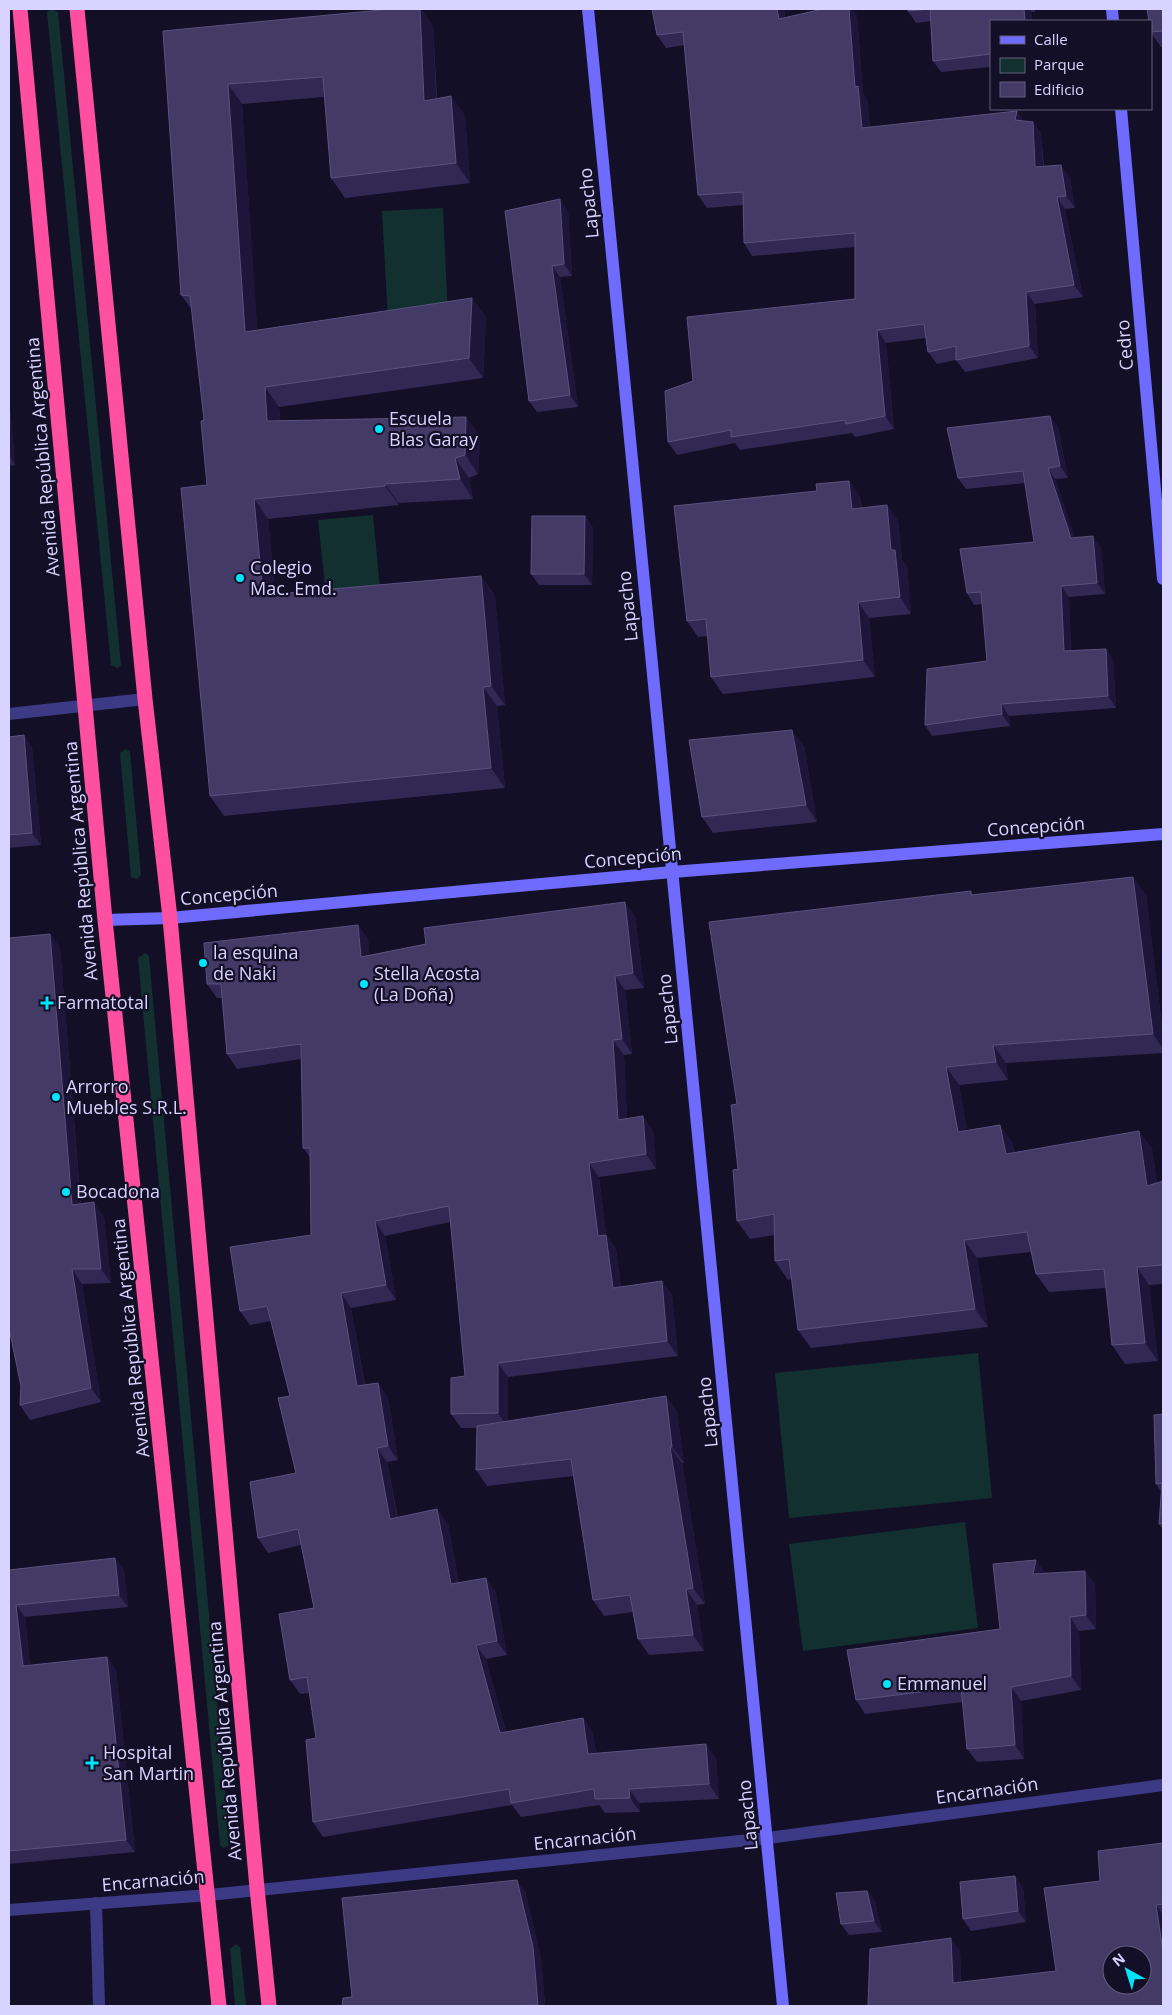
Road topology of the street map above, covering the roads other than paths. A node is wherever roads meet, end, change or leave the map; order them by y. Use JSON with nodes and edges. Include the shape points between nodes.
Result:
{"nodes":[{"id":1,"x":20,"y":9,"type":"edge"},
{"id":2,"x":77,"y":9,"type":"edge"},
{"id":3,"x":588,"y":9,"type":"edge"},
{"id":4,"x":1121,"y":110,"type":"edge"},
{"id":5,"x":1163,"y":579,"type":"edge"},
{"id":6,"x":145,"y":699,"type":"junction"},
{"id":7,"x":86,"y":706,"type":"junction"},
{"id":8,"x":9,"y":714,"type":"edge"},
{"id":9,"x":1163,"y":834,"type":"edge"},
{"id":10,"x":672,"y":872,"type":"junction"},
{"id":11,"x":170,"y":918,"type":"junction"},
{"id":12,"x":105,"y":920,"type":"junction"},
{"id":13,"x":1163,"y":1785,"type":"edge"},
{"id":14,"x":768,"y":1838,"type":"junction"},
{"id":15,"x":257,"y":1888,"type":"junction"},
{"id":16,"x":209,"y":1894,"type":"junction"},
{"id":17,"x":96,"y":1903,"type":"junction"},
{"id":18,"x":9,"y":1910,"type":"edge"},
{"id":19,"x":99,"y":2006,"type":"edge"},
{"id":20,"x":219,"y":2006,"type":"edge"},
{"id":21,"x":270,"y":2006,"type":"edge"},
{"id":22,"x":783,"y":2006,"type":"edge"}],
"edges":[{"from":1,"to":7,"type":"highway","name":"Avenida República Argentina"},
{"from":2,"to":6,"type":"highway","name":"Avenida República Argentina"},
{"from":3,"to":10,"type":"street","name":"Lapacho"},
{"from":4,"to":5,"type":"street","name":"Cedro"},
{"from":6,"to":7,"type":"street"},
{"from":6,"to":11,"type":"highway","name":"Avenida República Argentina"},
{"from":7,"to":8,"type":"street"},
{"from":7,"to":12,"type":"highway","name":"Avenida República Argentina"},
{"from":9,"to":10,"type":"street","name":"Concepción"},
{"from":10,"to":11,"type":"street","name":"Concepción"},
{"from":10,"to":14,"type":"street","name":"Lapacho"},
{"from":11,"to":12,"type":"street","name":"Concepción"},
{"from":11,"to":15,"type":"highway","name":"Avenida República Argentina"},
{"from":12,"to":16,"type":"highway","name":"Avenida República Argentina"},
{"from":13,"to":14,"type":"street","name":"Encarnación"},
{"from":14,"to":15,"type":"street","name":"Encarnación"},
{"from":14,"to":22,"type":"street","name":"Lapacho"},
{"from":15,"to":16,"type":"street","name":"Encarnación"},
{"from":15,"to":21,"type":"highway","name":"Avenida República Argentina"},
{"from":16,"to":17,"type":"street","name":"Encarnación"},
{"from":16,"to":20,"type":"highway","name":"Avenida República Argentina"},
{"from":17,"to":18,"type":"street","name":"Encarnación"},
{"from":17,"to":19,"type":"street"}]}
